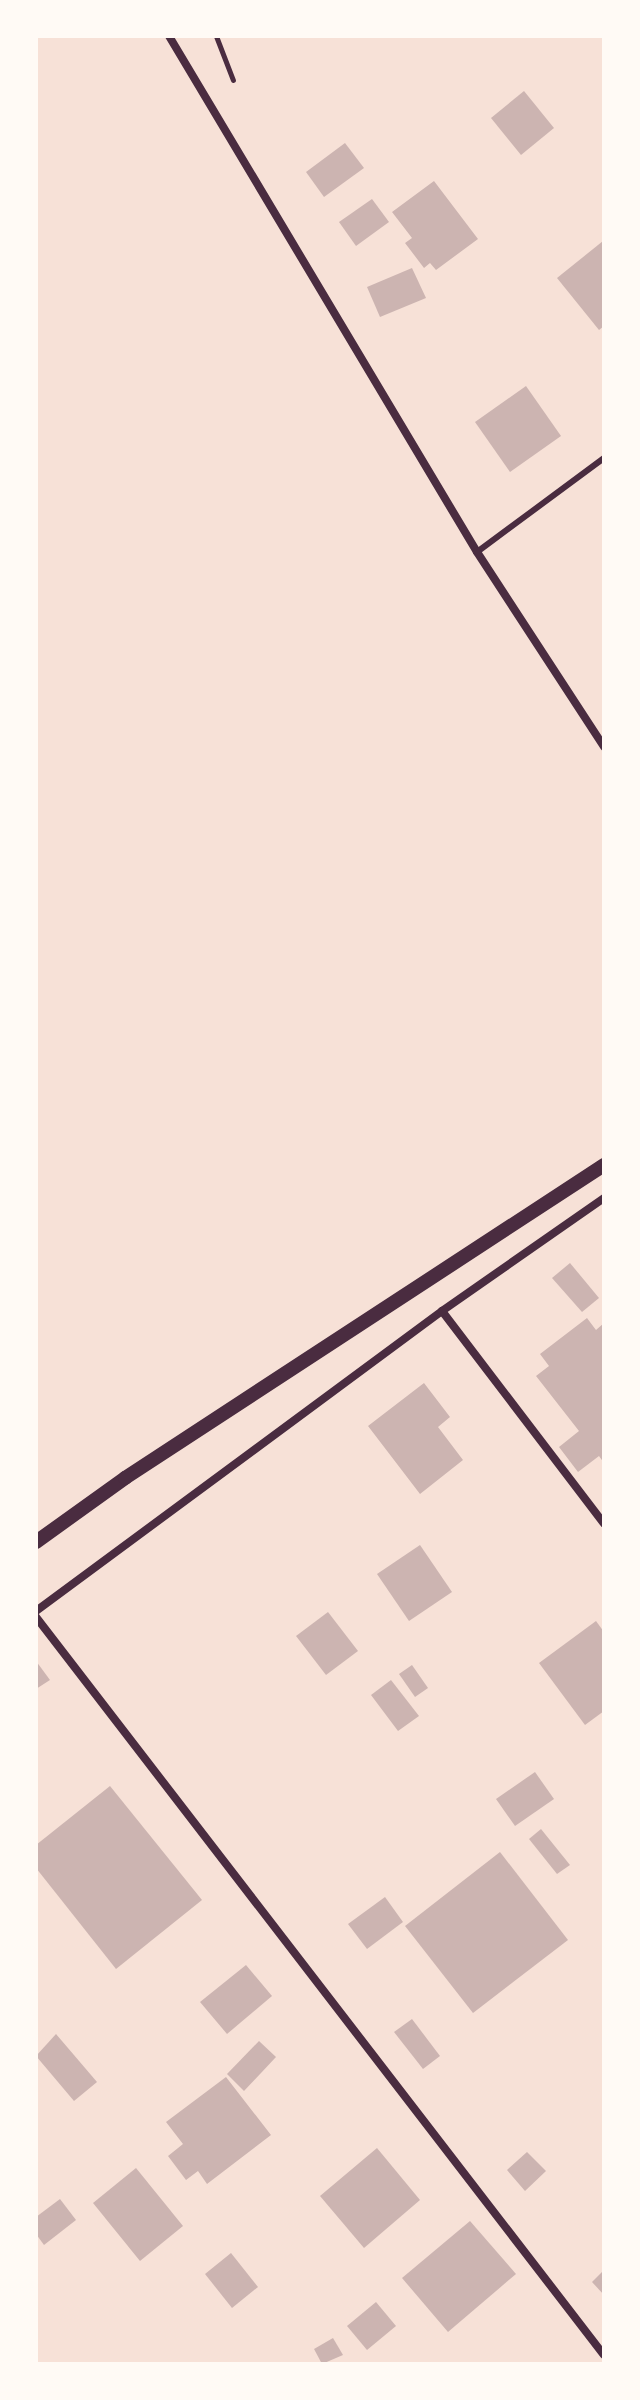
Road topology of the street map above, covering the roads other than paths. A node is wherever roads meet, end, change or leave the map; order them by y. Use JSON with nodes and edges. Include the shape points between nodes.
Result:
{"nodes":[{"id":1,"x":169,"y":36,"type":"edge"},
{"id":2,"x":604,"y":458,"type":"edge"},
{"id":3,"x":477,"y":552,"type":"junction"},
{"id":4,"x":604,"y":747,"type":"edge"},
{"id":5,"x":604,"y":1165,"type":"edge"},
{"id":6,"x":604,"y":1198,"type":"edge"},
{"id":7,"x":442,"y":1311,"type":"junction"},
{"id":8,"x":604,"y":1524,"type":"edge"},
{"id":9,"x":36,"y":1542,"type":"edge"},
{"id":10,"x":36,"y":1614,"type":"edge"},
{"id":11,"x":604,"y":2355,"type":"edge"}],
"edges":[{"from":1,"to":3,"type":"street"},
{"from":2,"to":3,"type":"lane"},
{"from":3,"to":4,"type":"street"},
{"from":5,"to":9,"type":"street"},
{"from":6,"to":7,"type":"street"},
{"from":7,"to":8,"type":"street"},
{"from":7,"to":10,"type":"street"},
{"from":10,"to":11,"type":"street"}]}
